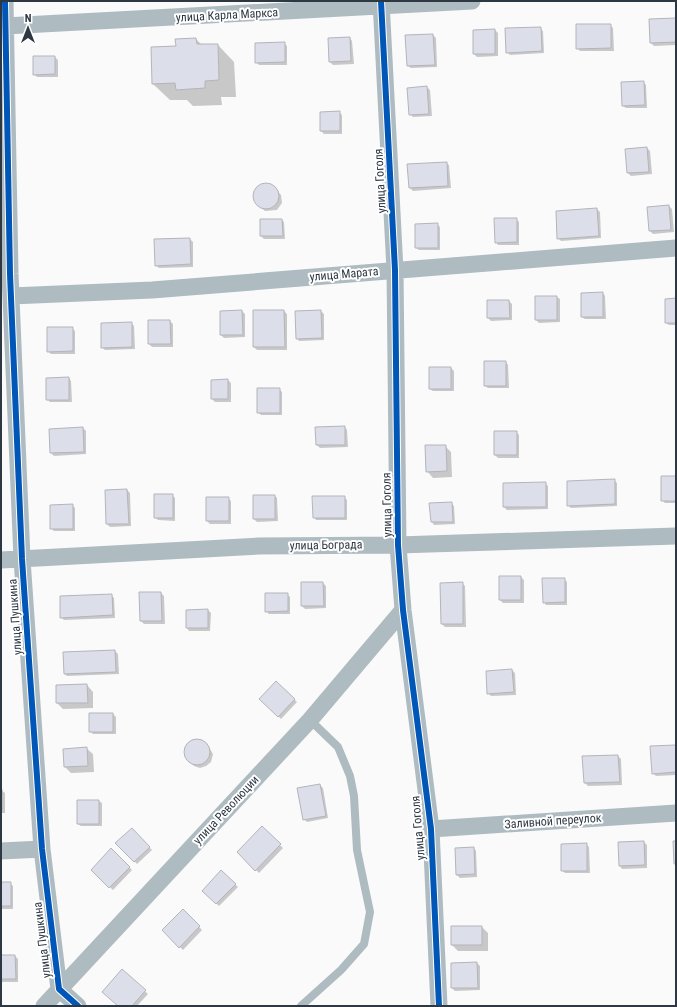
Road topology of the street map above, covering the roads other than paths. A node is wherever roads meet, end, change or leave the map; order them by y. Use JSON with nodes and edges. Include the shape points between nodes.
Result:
{"nodes":[{"id":1,"x":5,"y":1,"type":"edge"},
{"id":2,"x":472,"y":1,"type":"edge"},
{"id":3,"x":382,"y":4,"type":"edge"},
{"id":4,"x":3,"y":26,"type":"edge"},
{"id":5,"x":676,"y":248,"type":"edge"},
{"id":6,"x":395,"y":270,"type":"junction"},
{"id":7,"x":6,"y":296,"type":"edge"},
{"id":8,"x":676,"y":536,"type":"edge"},
{"id":9,"x":398,"y":545,"type":"junction"},
{"id":10,"x":22,"y":559,"type":"junction"},
{"id":11,"x":1,"y":560,"type":"edge"},
{"id":12,"x":403,"y":610,"type":"junction"},
{"id":13,"x":310,"y":720,"type":"junction"},
{"id":14,"x":676,"y":813,"type":"edge"},
{"id":15,"x":431,"y":829,"type":"junction"},
{"id":16,"x":42,"y":849,"type":"junction"},
{"id":17,"x":1,"y":851,"type":"edge"},
{"id":18,"x":59,"y":989,"type":"junction"},
{"id":19,"x":44,"y":1006,"type":"edge"},
{"id":20,"x":78,"y":1006,"type":"edge"},
{"id":21,"x":301,"y":1006,"type":"edge"},
{"id":22,"x":439,"y":1006,"type":"edge"}],
"edges":[{"from":1,"to":4,"type":"street","name":"улица Пушкина"},
{"from":2,"to":3,"type":"street","name":"улица Карла Маркса"},
{"from":3,"to":4,"type":"street","name":"улица Карла Маркса"},
{"from":3,"to":6,"type":"street","name":"улица Гоголя"},
{"from":4,"to":7,"type":"street","name":"улица Пушкина"},
{"from":5,"to":6,"type":"street","name":"улица Марата"},
{"from":6,"to":7,"type":"street","name":"улица Марата","via":[[152,290]]},
{"from":6,"to":9,"type":"street","name":"улица Гоголя"},
{"from":7,"to":10,"type":"street","name":"улица Пушкина"},
{"from":8,"to":9,"type":"street","name":"улица Бограда"},
{"from":9,"to":10,"type":"street","name":"улица Бограда","via":[[259,546]]},
{"from":9,"to":12,"type":"street","name":"улица Гоголя"},
{"from":10,"to":11,"type":"street","name":"улица Бограда"},
{"from":10,"to":16,"type":"street","name":"улица Пушкина"},
{"from":12,"to":13,"type":"street","name":"улица Революции"},
{"from":12,"to":15,"type":"street","name":"улица Гоголя"},
{"from":13,"to":18,"type":"street","name":"улица Революции"},
{"from":13,"to":21,"type":"lane","via":[[338,747],[350,776],[354,796],[357,850],[370,912],[364,944],[341,970]]},
{"from":14,"to":15,"type":"street","name":"Заливной переулок"},
{"from":15,"to":22,"type":"street","name":"улица Гоголя"},
{"from":16,"to":17,"type":"street"},
{"from":16,"to":18,"type":"street","name":"улица Пушкина"},
{"from":18,"to":19,"type":"street","name":"улица Революции"},
{"from":18,"to":20,"type":"street"}]}
